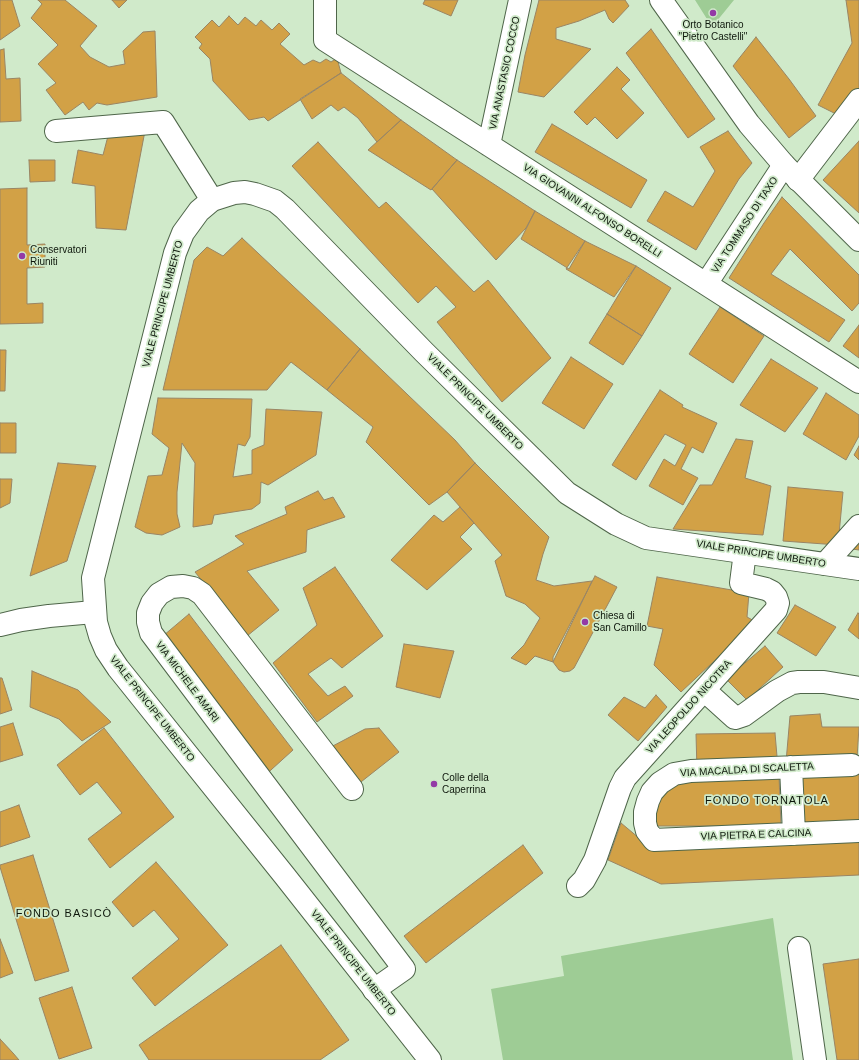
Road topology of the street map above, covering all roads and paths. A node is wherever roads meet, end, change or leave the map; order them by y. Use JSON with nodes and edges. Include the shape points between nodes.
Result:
{"nodes":[{"id":1,"x":325,"y":0,"type":"edge"},
{"id":2,"x":520,"y":0,"type":"edge"},
{"id":3,"x":661,"y":0,"type":"edge"},
{"id":4,"x":859,"y":100,"type":"edge"},
{"id":5,"x":56,"y":131,"type":"dead end"},
{"id":6,"x":490,"y":145,"type":"junction"},
{"id":7,"x":791,"y":173,"type":"junction"},
{"id":8,"x":212,"y":200,"type":"junction"},
{"id":9,"x":859,"y":240,"type":"edge"},
{"id":10,"x":706,"y":284,"type":"junction"},
{"id":11,"x":859,"y":382,"type":"edge"},
{"id":12,"x":859,"y":526,"type":"edge"},
{"id":13,"x":744,"y":552,"type":"junction"},
{"id":14,"x":825,"y":564,"type":"junction"},
{"id":15,"x":859,"y":569,"type":"edge"},
{"id":16,"x":94,"y":612,"type":"junction"},
{"id":17,"x":0,"y":625,"type":"edge"},
{"id":18,"x":859,"y":688,"type":"edge"},
{"id":19,"x":704,"y":690,"type":"junction"},
{"id":20,"x":852,"y":765,"type":"dead end"},
{"id":21,"x":791,"y":767,"type":"junction"},
{"id":22,"x":352,"y":790,"type":"dead end"},
{"id":23,"x":615,"y":802,"type":"junction"},
{"id":24,"x":646,"y":812,"type":"junction"},
{"id":25,"x":859,"y":831,"type":"edge"},
{"id":26,"x":794,"y":834,"type":"junction"},
{"id":27,"x":654,"y":840,"type":"joint"},
{"id":28,"x":578,"y":886,"type":"dead end"},
{"id":29,"x":799,"y":948,"type":"dead end"},
{"id":30,"x":374,"y":990,"type":"junction"},
{"id":31,"x":426,"y":1056,"type":"edge"},
{"id":32,"x":815,"y":1060,"type":"edge"}],
"edges":[{"from":1,"to":6,"type":"street","name":"VIA GIOVANNI ALFONSO BORELLI","via":[[325,40]]},
{"from":2,"to":6,"type":"street","name":"VIA ANASTASIO COCCO"},
{"from":3,"to":7,"type":"street","via":[[749,124]]},
{"from":4,"to":7,"type":"street","name":"VIA TOMMASO DI TAXO"},
{"from":5,"to":8,"type":"street","via":[[163,122]]},
{"from":6,"to":10,"type":"street","name":"VIA GIOVANNI ALFONSO BORELLI"},
{"from":7,"to":9,"type":"street"},
{"from":7,"to":10,"type":"street","name":"VIA TOMMASO DI TAXO"},
{"from":8,"to":13,"type":"street","name":"VIALE PRINCIPE UMBERTO","via":[[245,192],[266,197],[285,209],[424,352],[567,493],[587,507],[646,538]]},
{"from":8,"to":16,"type":"street","name":"VIALE PRINCIPE UMBERTO","via":[[193,218],[183,233],[175,253],[93,578]]},
{"from":10,"to":11,"type":"street","name":"VIA GIOVANNI ALFONSO BORELLI"},
{"from":12,"to":14,"type":"street"},
{"from":13,"to":14,"type":"street","name":"VIALE PRINCIPE UMBERTO"},
{"from":13,"to":19,"type":"street","name":"VIA LEOPOLDO NICOTRA","via":[[741,583],[772,592],[778,603],[776,610]]},
{"from":14,"to":15,"type":"street","name":"VIALE PRINCIPE UMBERTO"},
{"from":16,"to":17,"type":"street","via":[[49,616]]},
{"from":16,"to":30,"type":"street","name":"VIALE PRINCIPE UMBERTO","via":[[100,636],[118,668]]},
{"from":18,"to":19,"type":"street","via":[[824,682],[799,682],[781,689],[744,715],[735,718]]},
{"from":19,"to":23,"type":"street","name":"VIA LEOPOLDO NICOTRA","via":[[632,769]]},
{"from":20,"to":21,"type":"street","name":"VIA MACALDA DI SCALETTA"},
{"from":21,"to":24,"type":"street","name":"VIA MACALDA DI SCALETTA","via":[[674,774],[652,792]]},
{"from":21,"to":26,"type":"street"},
{"from":22,"to":30,"type":"street","name":"VIA MICHELE AMARI","via":[[202,594],[193,588],[182,586],[172,587],[159,594],[152,602],[148,613],[151,633],[404,968]]},
{"from":23,"to":24,"type":"street"},
{"from":23,"to":28,"type":"street","name":"VIA LEOPOLDO NICOTRA","via":[[594,860]]},
{"from":24,"to":27,"type":"street","name":"VIA MACALDA DI SCALETTA","via":[[647,831]]},
{"from":25,"to":26,"type":"street","name":"VIA PIETRA E CALCINA"},
{"from":26,"to":27,"type":"street","name":"VIA PIETRA E CALCINA"},
{"from":29,"to":32,"type":"street"},
{"from":30,"to":31,"type":"street","name":"VIALE PRINCIPE UMBERTO"}]}
